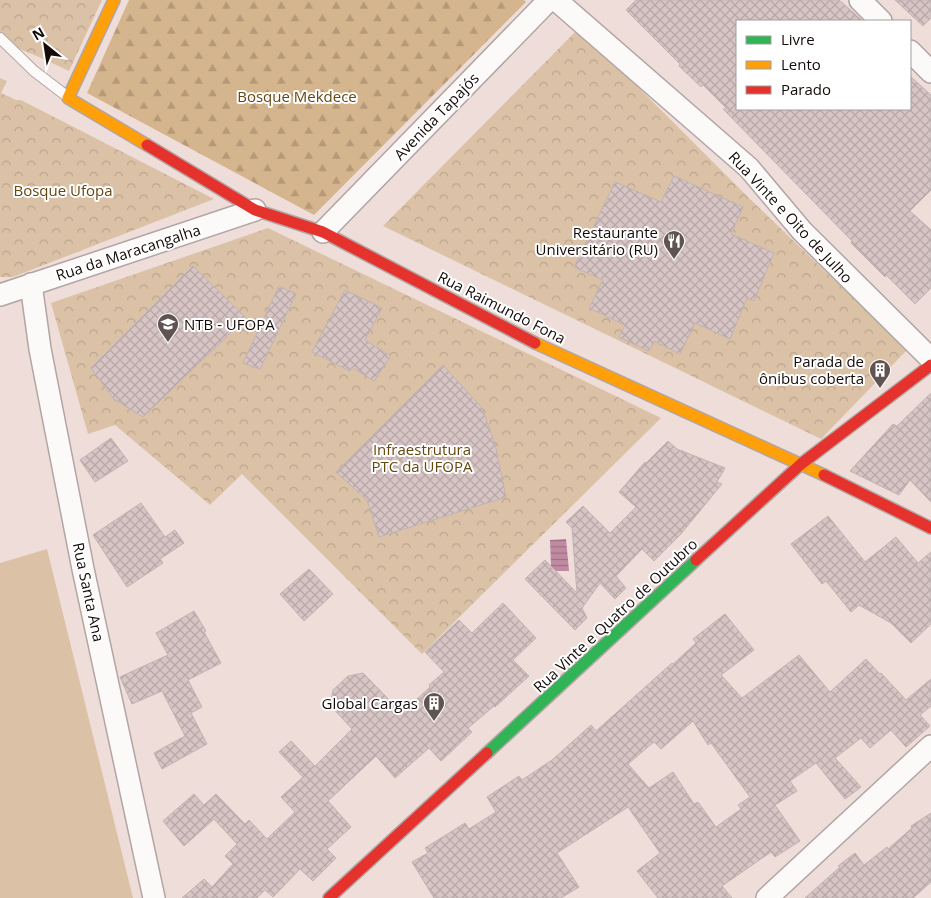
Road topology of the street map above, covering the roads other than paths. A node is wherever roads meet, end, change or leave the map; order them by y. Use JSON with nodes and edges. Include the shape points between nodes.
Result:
{"nodes":[{"id":1,"x":114,"y":0,"type":"edge"},
{"id":2,"x":549,"y":0,"type":"edge"},
{"id":3,"x":556,"y":0,"type":"edge"},
{"id":4,"x":860,"y":0,"type":"edge"},
{"id":5,"x":880,"y":20,"type":"edge"},
{"id":6,"x":0,"y":38,"type":"edge"},
{"id":7,"x":5,"y":49,"type":"edge"},
{"id":8,"x":911,"y":52,"type":"edge"},
{"id":9,"x":931,"y":72,"type":"edge"},
{"id":10,"x":68,"y":98,"type":"junction"},
{"id":11,"x":255,"y":210,"type":"junction"},
{"id":12,"x":323,"y":232,"type":"junction"},
{"id":13,"x":31,"y":284,"type":"junction"},
{"id":14,"x":0,"y":295,"type":"edge"},
{"id":15,"x":931,"y":360,"type":"edge"},
{"id":16,"x":931,"y":365,"type":"edge"},
{"id":17,"x":801,"y":464,"type":"junction"},
{"id":18,"x":931,"y":528,"type":"edge"},
{"id":19,"x":931,"y":746,"type":"edge"},
{"id":20,"x":154,"y":898,"type":"edge"},
{"id":21,"x":329,"y":898,"type":"edge"},
{"id":22,"x":767,"y":898,"type":"edge"}],
"edges":[{"from":1,"to":10,"type":"street"},
{"from":2,"to":12,"type":"street","name":"Avenida Tapajós"},
{"from":3,"to":15,"type":"street","name":"Rua Vinte e Oito de Julho","via":[[749,168],[802,232]]},
{"from":4,"to":5,"type":"street"},
{"from":6,"to":7,"type":"lane"},
{"from":7,"to":10,"type":"lane"},
{"from":8,"to":9,"type":"street"},
{"from":10,"to":11,"type":"street","name":"Rua Raimundo Fona"},
{"from":11,"to":12,"type":"street","name":"Rua Raimundo Fona"},
{"from":11,"to":13,"type":"street","name":"Rua da Maracangalha"},
{"from":12,"to":17,"type":"street","name":"Rua Raimundo Fona","via":[[527,339]]},
{"from":13,"to":14,"type":"street","name":"Rua da Maracangalha"},
{"from":13,"to":20,"type":"street","name":"Rua Santa Ana","via":[[40,349],[83,569]]},
{"from":16,"to":17,"type":"street","name":"Rua Vinte e Quatro de Outubro"},
{"from":17,"to":18,"type":"street","name":"Rua Raimundo Fona"},
{"from":17,"to":21,"type":"street","name":"Rua Vinte e Quatro de Outubro"},
{"from":19,"to":22,"type":"street"}]}
